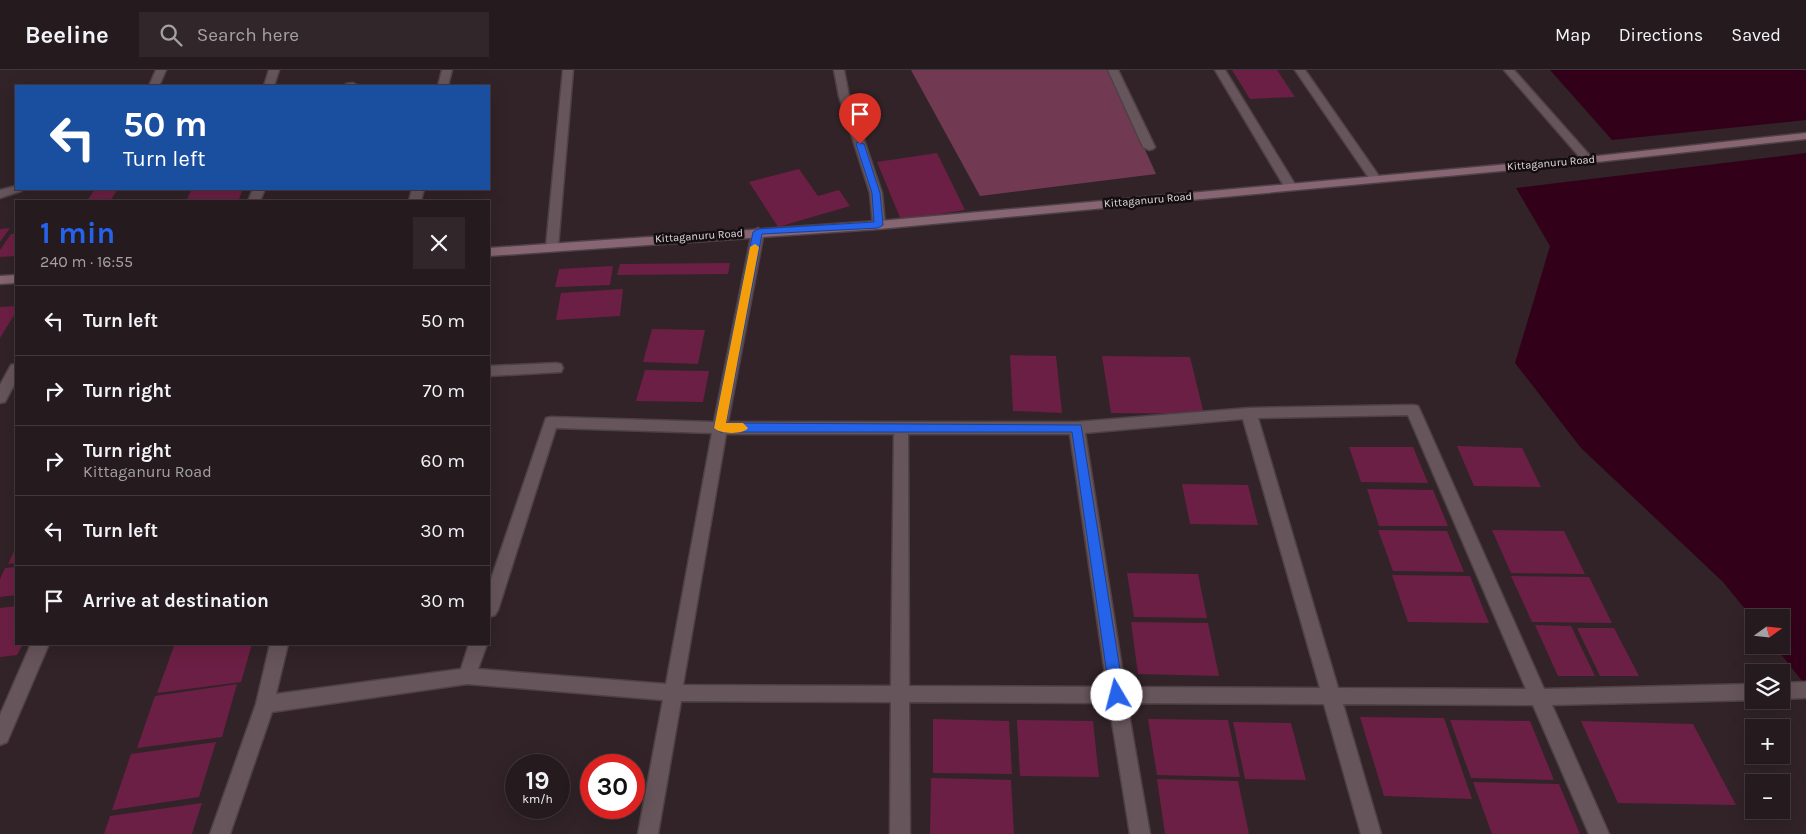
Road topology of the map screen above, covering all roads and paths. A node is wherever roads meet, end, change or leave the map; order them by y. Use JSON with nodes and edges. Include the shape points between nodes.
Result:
{"nodes":[{"id":1,"x":161,"y":70,"type":"edge"},
{"id":2,"x":274,"y":70,"type":"edge"},
{"id":3,"x":448,"y":70,"type":"edge"},
{"id":4,"x":568,"y":70,"type":"edge"},
{"id":5,"x":840,"y":70,"type":"edge"},
{"id":6,"x":1113,"y":70,"type":"edge"},
{"id":7,"x":1220,"y":70,"type":"edge"},
{"id":8,"x":1300,"y":70,"type":"edge"},
{"id":9,"x":1509,"y":70,"type":"edge"},
{"id":10,"x":154,"y":85,"type":"edge"},
{"id":11,"x":269,"y":85,"type":"edge"},
{"id":12,"x":444,"y":85,"type":"edge"},
{"id":13,"x":1806,"y":136,"type":"edge"},
{"id":14,"x":1149,"y":147,"type":"dead end"},
{"id":15,"x":1588,"y":160,"type":"junction"},
{"id":16,"x":1375,"y":179,"type":"junction"},
{"id":17,"x":1290,"y":186,"type":"junction"},
{"id":18,"x":15,"y":190,"type":"edge"},
{"id":19,"x":0,"y":194,"type":"edge"},
{"id":20,"x":878,"y":225,"type":"junction"},
{"id":21,"x":758,"y":232,"type":"junction"},
{"id":22,"x":552,"y":247,"type":"junction"},
{"id":23,"x":490,"y":252,"type":"edge"},
{"id":24,"x":15,"y":279,"type":"edge"},
{"id":25,"x":0,"y":280,"type":"edge"},
{"id":26,"x":556,"y":368,"type":"dead end"},
{"id":27,"x":15,"y":371,"type":"edge"},
{"id":28,"x":490,"y":371,"type":"edge"},
{"id":29,"x":0,"y":398,"type":"edge"},
{"id":30,"x":1249,"y":413,"type":"junction"},
{"id":31,"x":720,"y":428,"type":"junction"},
{"id":32,"x":900,"y":428,"type":"junction"},
{"id":33,"x":1077,"y":428,"type":"junction"},
{"id":34,"x":490,"y":607,"type":"edge"},
{"id":35,"x":40,"y":645,"type":"edge"},
{"id":36,"x":279,"y":645,"type":"edge"},
{"id":37,"x":478,"y":645,"type":"edge"},
{"id":38,"x":467,"y":676,"type":"junction"},
{"id":39,"x":1806,"y":690,"type":"edge"},
{"id":40,"x":1790,"y":691,"type":"edge"},
{"id":41,"x":1745,"y":692,"type":"edge"},
{"id":42,"x":673,"y":694,"type":"junction"},
{"id":43,"x":899,"y":695,"type":"junction"},
{"id":44,"x":1117,"y":695,"type":"junction"},
{"id":45,"x":1332,"y":696,"type":"junction"},
{"id":46,"x":1539,"y":697,"type":"junction"},
{"id":47,"x":264,"y":704,"type":"junction"},
{"id":48,"x":0,"y":736,"type":"edge"},
{"id":49,"x":220,"y":834,"type":"edge"},
{"id":50,"x":648,"y":834,"type":"edge"},
{"id":51,"x":900,"y":834,"type":"edge"},
{"id":52,"x":1140,"y":834,"type":"edge"},
{"id":53,"x":1372,"y":834,"type":"edge"},
{"id":54,"x":1599,"y":834,"type":"edge"}],
"edges":[{"from":1,"to":10,"type":"street"},
{"from":2,"to":11,"type":"street"},
{"from":3,"to":12,"type":"street"},
{"from":4,"to":22,"type":"street"},
{"from":5,"to":20,"type":"street","via":[[844,96],[876,193]]},
{"from":6,"to":14,"type":"street"},
{"from":7,"to":17,"type":"street"},
{"from":8,"to":16,"type":"street"},
{"from":9,"to":15,"type":"street"},
{"from":13,"to":15,"type":"street","name":"Kittaganuru Road"},
{"from":15,"to":16,"type":"street","name":"Kittaganuru Road"},
{"from":16,"to":17,"type":"street","name":"Kittaganuru Road"},
{"from":17,"to":20,"type":"street","name":"Kittaganuru Road"},
{"from":18,"to":19,"type":"street"},
{"from":20,"to":21,"type":"street","name":"Kittaganuru Road"},
{"from":21,"to":22,"type":"street","name":"Kittaganuru Road"},
{"from":21,"to":31,"type":"street"},
{"from":22,"to":23,"type":"street","name":"Kittaganuru Road"},
{"from":24,"to":25,"type":"street"},
{"from":26,"to":28,"type":"street"},
{"from":27,"to":29,"type":"street"},
{"from":30,"to":33,"type":"street"},
{"from":30,"to":45,"type":"street"},
{"from":30,"to":46,"type":"street","via":[[1412,410]]},
{"from":31,"to":32,"type":"street"},
{"from":31,"to":34,"type":"street","via":[[551,422]]},
{"from":31,"to":42,"type":"street"},
{"from":32,"to":33,"type":"street"},
{"from":32,"to":43,"type":"street"},
{"from":33,"to":44,"type":"street"},
{"from":35,"to":48,"type":"street"},
{"from":36,"to":47,"type":"street"},
{"from":37,"to":38,"type":"street"},
{"from":38,"to":42,"type":"street"},
{"from":38,"to":47,"type":"street"},
{"from":39,"to":40,"type":"street"},
{"from":41,"to":46,"type":"street"},
{"from":42,"to":43,"type":"street"},
{"from":42,"to":50,"type":"street"},
{"from":43,"to":44,"type":"street"},
{"from":43,"to":51,"type":"street"},
{"from":44,"to":45,"type":"street"},
{"from":44,"to":52,"type":"street"},
{"from":45,"to":46,"type":"street"},
{"from":45,"to":53,"type":"street"},
{"from":46,"to":54,"type":"street"},
{"from":47,"to":49,"type":"street"}]}
